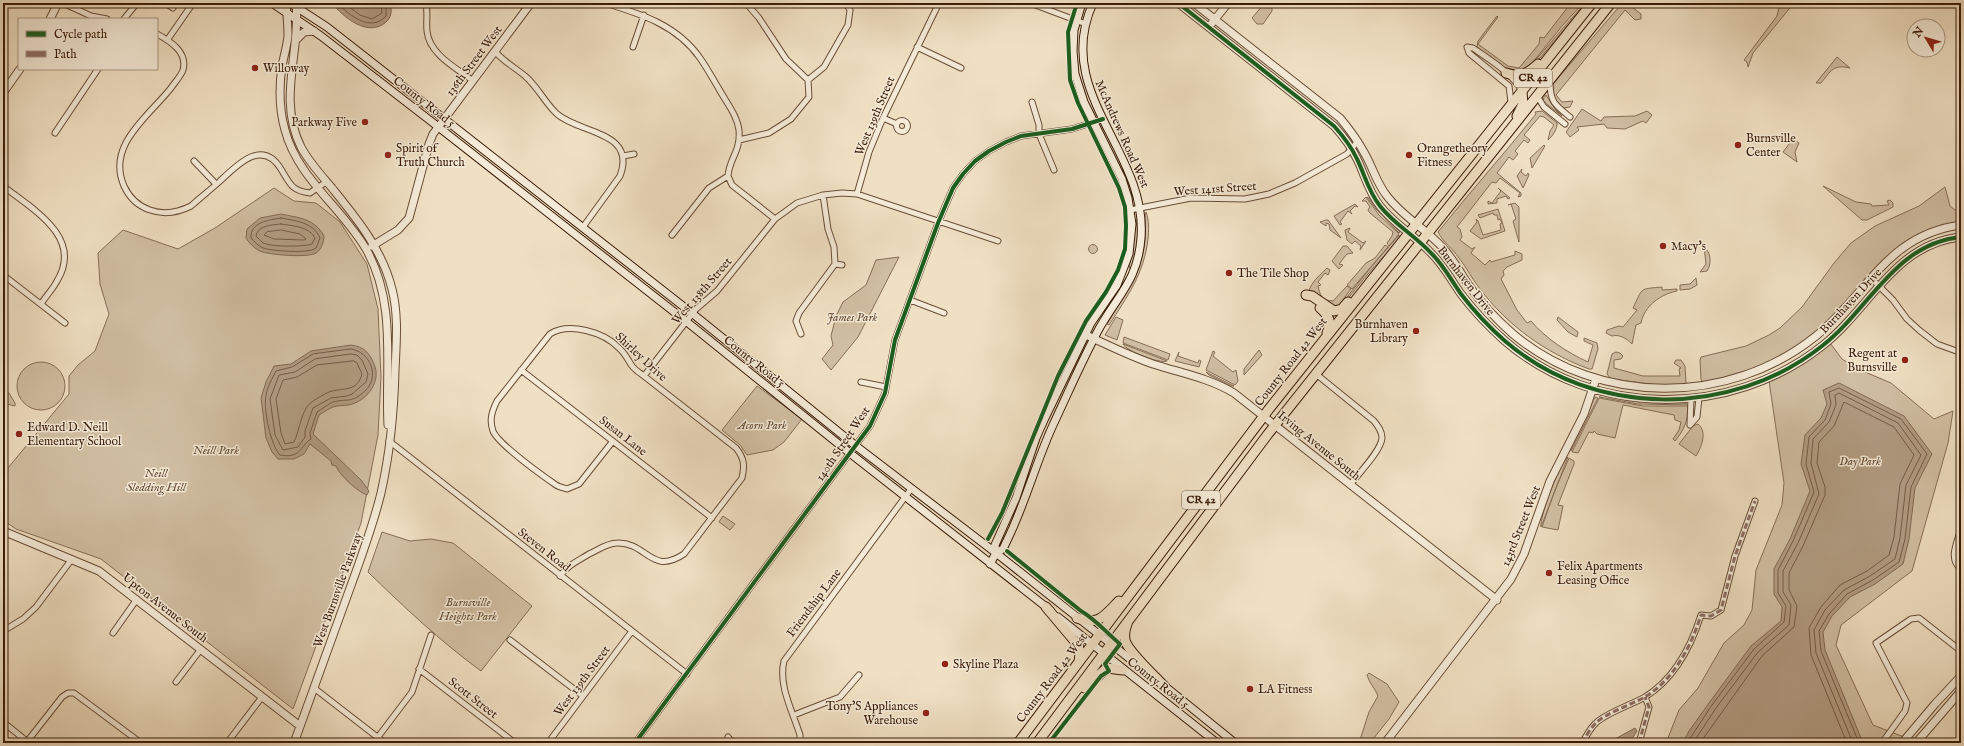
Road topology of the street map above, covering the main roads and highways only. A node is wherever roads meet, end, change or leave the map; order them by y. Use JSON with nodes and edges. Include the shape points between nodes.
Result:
{"nodes":[{"id":1,"x":1592,"y":3,"type":"edge"},
{"id":2,"x":1611,"y":3,"type":"edge"},
{"id":3,"x":1563,"y":40,"type":"junction"},
{"id":4,"x":1506,"y":73,"type":"road end"},
{"id":5,"x":1522,"y":91,"type":"junction"},
{"id":6,"x":1537,"y":96,"type":"junction"},
{"id":7,"x":1499,"y":144,"type":"junction"},
{"id":8,"x":1395,"y":252,"type":"junction"},
{"id":9,"x":1325,"y":338,"type":"junction"},
{"id":10,"x":1138,"y":582,"type":"junction"},
{"id":11,"x":1046,"y":607,"type":"road end"},
{"id":12,"x":1078,"y":618,"type":"road end"},
{"id":13,"x":1128,"y":621,"type":"junction"},
{"id":14,"x":1079,"y":662,"type":"junction"},
{"id":15,"x":1123,"y":670,"type":"road end"},
{"id":16,"x":1165,"y":687,"type":"road end"},
{"id":17,"x":1067,"y":704,"type":"junction"},
{"id":18,"x":1018,"y":743,"type":"edge"},
{"id":19,"x":1037,"y":743,"type":"edge"}],
"edges":[{"from":1,"to":3,"type":"highway","name":"County Road 42 West","number":"CR 42"},
{"from":2,"to":6,"type":"highway","number":"CR 42"},
{"from":3,"to":4,"type":"highway","via":[[1526,74],[1517,76]]},
{"from":3,"to":5,"type":"highway","name":"County Road 42 West","number":"CR 42"},
{"from":3,"to":6,"type":"highway","via":[[1539,79]]},
{"from":5,"to":7,"type":"highway","via":[[1520,110]]},
{"from":5,"to":8,"type":"highway","name":"County Road 42 West","number":"CR 42"},
{"from":6,"to":7,"type":"highway","number":"CR 42"},
{"from":7,"to":13,"type":"highway","number":"CR 42","via":[[1275,425]]},
{"from":8,"to":9,"type":"highway","name":"County Road 42 West","number":"CR 42"},
{"from":8,"to":9,"type":"highway","via":[[1371,273],[1340,310],[1330,310],[1312,296],[1306,295],[1329,318],[1330,324]]},
{"from":9,"to":10,"type":"highway","name":"County Road 42 West","number":"CR 42"},
{"from":10,"to":12,"type":"highway","via":[[1098,620],[1089,622]]},
{"from":10,"to":14,"type":"highway","name":"County Road 42 West","number":"CR 42"},
{"from":11,"to":14,"type":"highway","via":[[1078,645]]},
{"from":13,"to":16,"type":"highway","via":[[1124,636],[1127,645]]},
{"from":13,"to":17,"type":"highway","number":"CR 42"},
{"from":14,"to":18,"type":"highway","name":"County Road 42 West","number":"CR 42"},
{"from":15,"to":17,"type":"highway","via":[[1105,669]]},
{"from":17,"to":19,"type":"highway","number":"CR 42"}]}
